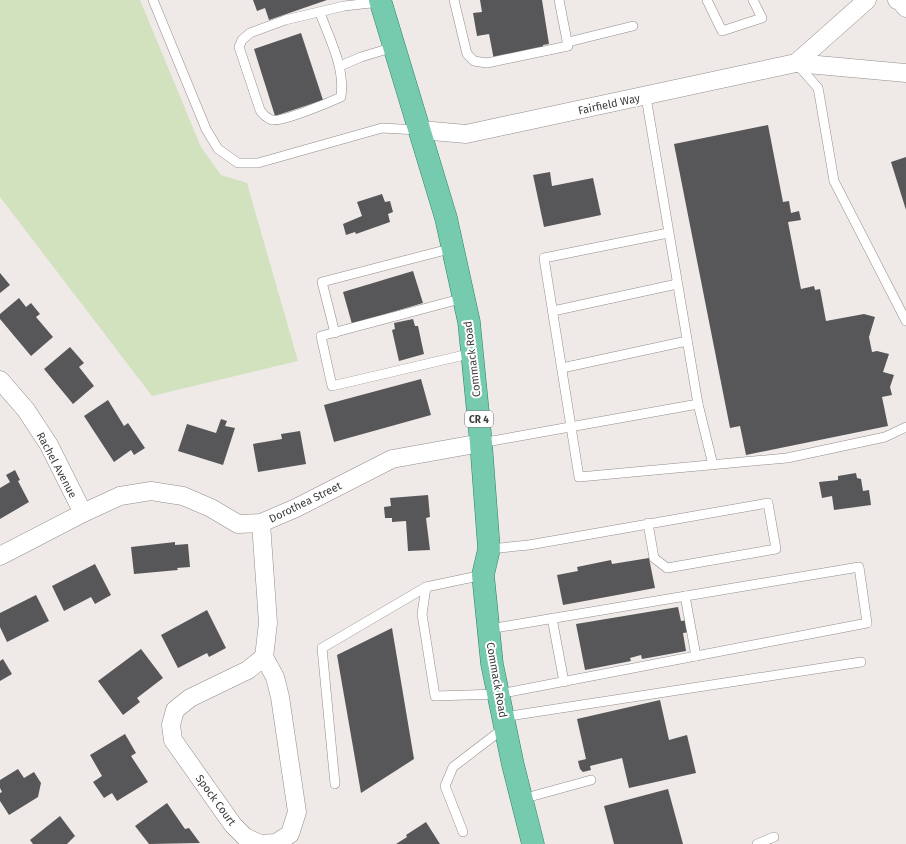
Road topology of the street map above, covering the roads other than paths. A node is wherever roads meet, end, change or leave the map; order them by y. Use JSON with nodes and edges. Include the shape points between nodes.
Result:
{"nodes":[{"id":1,"x":153,"y":0,"type":"edge"},
{"id":2,"x":454,"y":0,"type":"edge"},
{"id":3,"x":559,"y":0,"type":"edge"},
{"id":4,"x":707,"y":0,"type":"edge"},
{"id":5,"x":753,"y":0,"type":"edge"},
{"id":6,"x":867,"y":0,"type":"edge"},
{"id":7,"x":897,"y":0,"type":"edge"},
{"id":8,"x":383,"y":1,"type":"edge"},
{"id":9,"x":906,"y":8,"type":"edge"},
{"id":10,"x":320,"y":13,"type":"junction"},
{"id":11,"x":633,"y":26,"type":"dead end"},
{"id":12,"x":568,"y":42,"type":"junction"},
{"id":13,"x":394,"y":47,"type":"junction"},
{"id":14,"x":796,"y":63,"type":"junction"},
{"id":15,"x":340,"y":66,"type":"junction"},
{"id":16,"x":906,"y":73,"type":"edge"},
{"id":17,"x":646,"y":97,"type":"junction"},
{"id":18,"x":420,"y":130,"type":"junction"},
{"id":19,"x":668,"y":233,"type":"junction"},
{"id":20,"x":454,"y":248,"type":"junction"},
{"id":21,"x":678,"y":284,"type":"junction"},
{"id":22,"x":464,"y":298,"type":"junction"},
{"id":23,"x":553,"y":311,"type":"junction"},
{"id":24,"x":906,"y":321,"type":"edge"},
{"id":25,"x":335,"y":333,"type":"junction"},
{"id":26,"x":687,"y":341,"type":"junction"},
{"id":27,"x":473,"y":353,"type":"junction"},
{"id":28,"x":562,"y":368,"type":"junction"},
{"id":29,"x":0,"y":380,"type":"edge"},
{"id":30,"x":698,"y":404,"type":"junction"},
{"id":31,"x":572,"y":426,"type":"junction"},
{"id":32,"x":906,"y":427,"type":"edge"},
{"id":33,"x":481,"y":443,"type":"junction"},
{"id":34,"x":713,"y":465,"type":"junction"},
{"id":35,"x":83,"y":513,"type":"junction"},
{"id":36,"x":261,"y":523,"type":"junction"},
{"id":37,"x":648,"y":523,"type":"junction"},
{"id":38,"x":489,"y":549,"type":"junction"},
{"id":39,"x":0,"y":556,"type":"edge"},
{"id":40,"x":483,"y":575,"type":"junction"},
{"id":41,"x":426,"y":588,"type":"junction"},
{"id":42,"x":685,"y":596,"type":"junction"},
{"id":43,"x":552,"y":618,"type":"junction"},
{"id":44,"x":489,"y":629,"type":"junction"},
{"id":45,"x":696,"y":656,"type":"junction"},
{"id":46,"x":264,"y":658,"type":"junction"},
{"id":47,"x":861,"y":662,"type":"dead end"},
{"id":48,"x":564,"y":682,"type":"junction"},
{"id":49,"x":499,"y":694,"type":"junction"},
{"id":50,"x":504,"y":722,"type":"junction"},
{"id":51,"x":591,"y":780,"type":"dead end"},
{"id":52,"x":335,"y":784,"type":"dead end"},
{"id":53,"x":522,"y":799,"type":"junction"},
{"id":54,"x":463,"y":832,"type":"dead end"},
{"id":55,"x":774,"y":837,"type":"dead end"},
{"id":56,"x":533,"y":844,"type":"edge"},
{"id":57,"x":757,"y":844,"type":"edge"}],
"edges":[{"from":1,"to":18,"type":"lane","via":[[206,129],[218,150],[238,163],[258,163],[382,128]]},
{"from":2,"to":12,"type":"lane","via":[[466,54],[474,61],[487,63],[561,48],[568,46]]},
{"from":3,"to":12,"type":"lane"},
{"from":4,"to":5,"type":"lane","via":[[722,31],[762,18]]},
{"from":6,"to":14,"type":"street","name":"Fairfield Way"},
{"from":7,"to":9,"type":"street"},
{"from":8,"to":10,"type":"lane","via":[[344,6]]},
{"from":8,"to":13,"type":"main road","name":"Commack Road","number":"CR 4"},
{"from":10,"to":15,"type":"lane"},
{"from":10,"to":15,"type":"lane","via":[[285,20],[250,34],[242,40],[239,47],[260,110],[264,116],[273,120],[315,108],[341,97],[343,85]]},
{"from":11,"to":12,"type":"lane"},
{"from":13,"to":15,"type":"lane"},
{"from":13,"to":18,"type":"main road","name":"Commack Road","number":"CR 4"},
{"from":14,"to":16,"type":"street","name":"Fairfield Way"},
{"from":14,"to":17,"type":"street","name":"Fairfield Way"},
{"from":14,"to":24,"type":"lane","via":[[818,88],[834,181]]},
{"from":17,"to":18,"type":"street","name":"Fairfield Way","via":[[466,134]]},
{"from":17,"to":19,"type":"lane"},
{"from":18,"to":20,"type":"main road","name":"Commack Road","number":"CR 4"},
{"from":19,"to":21,"type":"lane"},
{"from":19,"to":23,"type":"lane","via":[[544,258]]},
{"from":20,"to":22,"type":"main road","name":"Commack Road","number":"CR 4"},
{"from":20,"to":25,"type":"lane","via":[[322,282]]},
{"from":21,"to":23,"type":"lane"},
{"from":21,"to":26,"type":"lane"},
{"from":22,"to":25,"type":"lane"},
{"from":22,"to":27,"type":"main road","name":"Commack Road","number":"CR 4"},
{"from":23,"to":28,"type":"lane"},
{"from":25,"to":27,"type":"lane","via":[[322,336],[332,386]]},
{"from":26,"to":28,"type":"lane"},
{"from":26,"to":30,"type":"lane"},
{"from":27,"to":33,"type":"main road","name":"Commack Road","number":"CR 4"},
{"from":28,"to":31,"type":"lane"},
{"from":29,"to":35,"type":"street","name":"Rachel Avenue","via":[[26,410],[50,445]]},
{"from":30,"to":31,"type":"lane"},
{"from":30,"to":34,"type":"lane"},
{"from":31,"to":33,"type":"lane"},
{"from":31,"to":34,"type":"lane","via":[[579,477]]},
{"from":32,"to":34,"type":"lane","via":[[885,437],[787,458]]},
{"from":33,"to":36,"type":"street","name":"Dorothea Street","via":[[392,459]]},
{"from":33,"to":38,"type":"main road","name":"Commack Road","number":"CR 4"},
{"from":35,"to":36,"type":"street","name":"Dorothea Street","via":[[120,496],[151,491],[183,496],[211,508],[238,524]]},
{"from":35,"to":39,"type":"street","name":"Dorothea Street"},
{"from":36,"to":46,"type":"street","via":[[268,623]]},
{"from":37,"to":37,"type":"lane","via":[[768,503],[776,549],[667,568],[654,558]]},
{"from":37,"to":38,"type":"lane","via":[[529,545]]},
{"from":38,"to":40,"type":"main road","name":"Commack Road","number":"CR 4"},
{"from":40,"to":41,"type":"lane"},
{"from":40,"to":44,"type":"main road","name":"Commack Road","number":"CR 4"},
{"from":41,"to":49,"type":"lane","via":[[422,614],[436,696]]},
{"from":41,"to":52,"type":"lane","via":[[322,648]]},
{"from":42,"to":43,"type":"lane"},
{"from":42,"to":45,"type":"lane"},
{"from":42,"to":45,"type":"lane","via":[[859,567],[868,623]]},
{"from":43,"to":44,"type":"lane"},
{"from":43,"to":48,"type":"lane"},
{"from":44,"to":49,"type":"main road","name":"Commack Road","number":"CR 4","via":[[492,664]]},
{"from":45,"to":48,"type":"lane"},
{"from":46,"to":46,"type":"street","name":"Spock Court","via":[[248,670],[190,698],[175,710],[171,726],[173,740],[233,826],[245,837],[260,844],[276,843],[290,834],[297,812],[280,697],[275,677]]},
{"from":47,"to":50,"type":"lane"},
{"from":48,"to":49,"type":"lane"},
{"from":49,"to":50,"type":"main road","name":"Commack Road","number":"CR 4"},
{"from":50,"to":53,"type":"main road","name":"Commack Road","number":"CR 4"},
{"from":50,"to":54,"type":"lane","via":[[453,767],[445,786]]},
{"from":51,"to":53,"type":"lane"},
{"from":53,"to":56,"type":"main road","name":"Commack Road","number":"CR 4"},
{"from":55,"to":57,"type":"lane"}]}
